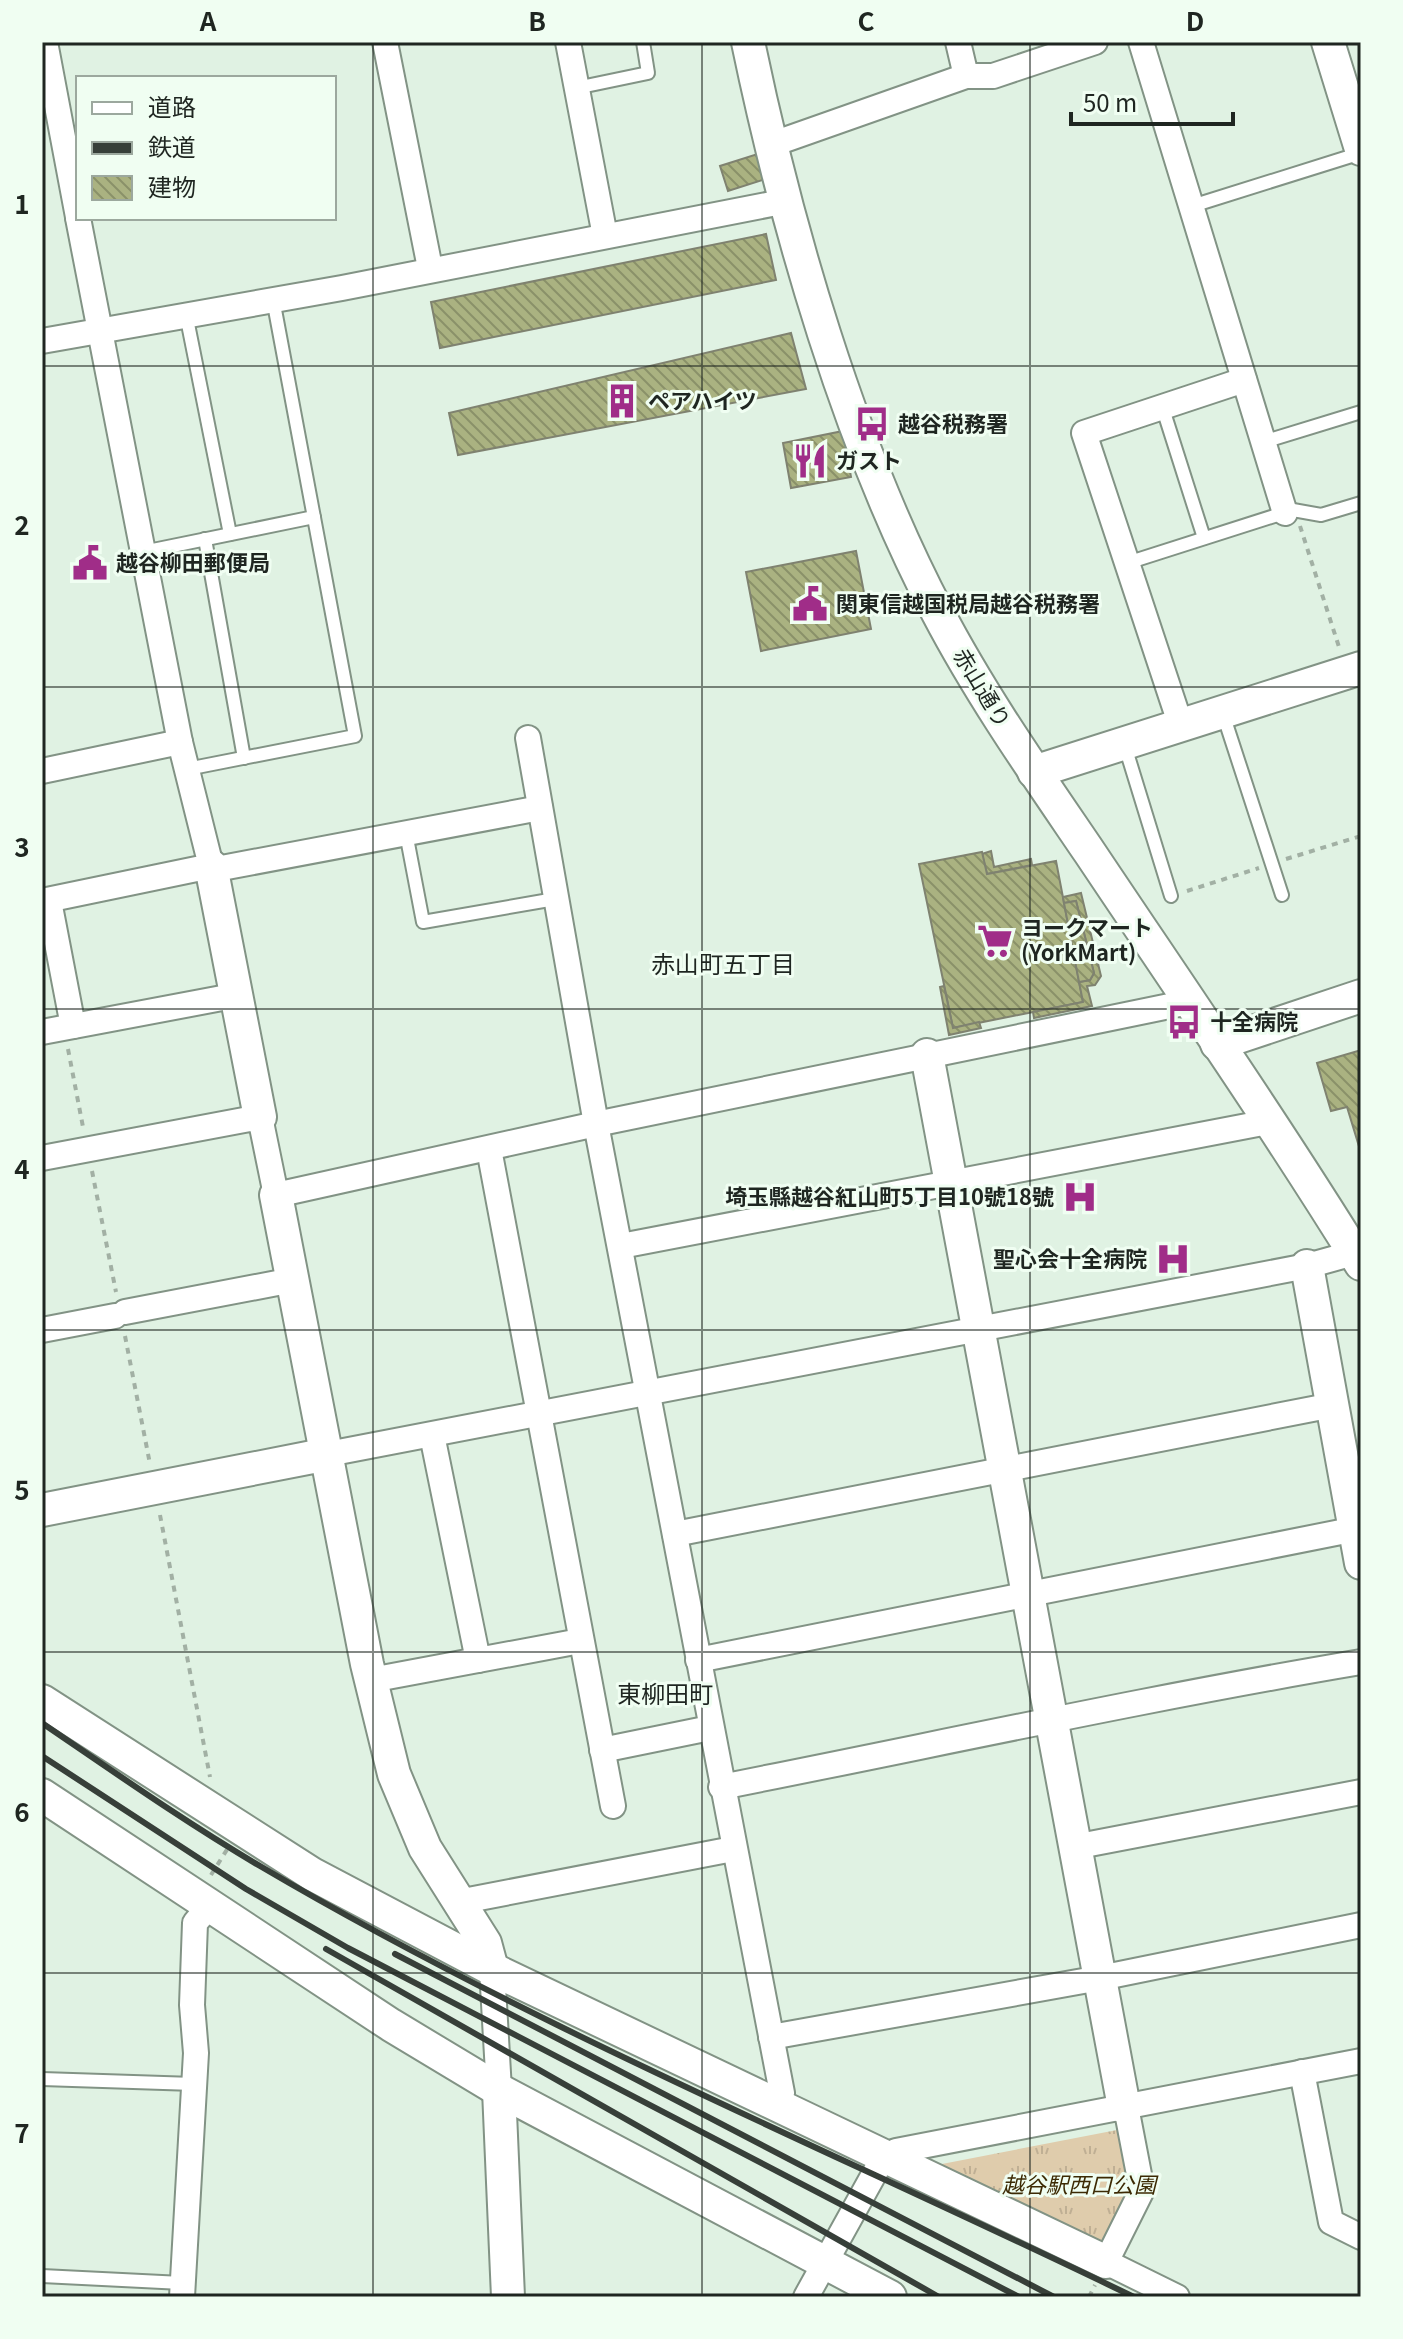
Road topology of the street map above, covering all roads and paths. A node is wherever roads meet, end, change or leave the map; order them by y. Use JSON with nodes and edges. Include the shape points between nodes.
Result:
{"nodes":[{"id":1,"x":45,"y":42,"type":"edge"},
{"id":2,"x":385,"y":42,"type":"edge"},
{"id":3,"x":568,"y":42,"type":"edge"},
{"id":4,"x":643,"y":42,"type":"edge"},
{"id":5,"x":748,"y":42,"type":"edge"},
{"id":6,"x":958,"y":42,"type":"edge"},
{"id":7,"x":1095,"y":42,"type":"edge"},
{"id":8,"x":1141,"y":42,"type":"edge"},
{"id":9,"x":1328,"y":42,"type":"edge"},
{"id":10,"x":966,"y":76,"type":"junction"},
{"id":11,"x":576,"y":88,"type":"junction"},
{"id":12,"x":773,"y":144,"type":"junction"},
{"id":13,"x":1361,"y":151,"type":"edge"},
{"id":14,"x":787,"y":201,"type":"junction"},
{"id":15,"x":1192,"y":206,"type":"junction"},
{"id":16,"x":76,"y":207,"type":"edge"},
{"id":17,"x":78,"y":220,"type":"edge"},
{"id":18,"x":605,"y":236,"type":"junction"},
{"id":19,"x":430,"y":268,"type":"junction"},
{"id":20,"x":273,"y":299,"type":"junction"},
{"id":21,"x":186,"y":314,"type":"junction"},
{"id":22,"x":99,"y":329,"type":"junction"},
{"id":23,"x":42,"y":341,"type":"edge"},
{"id":24,"x":1244,"y":380,"type":"junction"},
{"id":25,"x":1163,"y":409,"type":"junction"},
{"id":26,"x":1361,"y":412,"type":"edge"},
{"id":27,"x":1263,"y":442,"type":"junction"},
{"id":28,"x":1361,"y":503,"type":"edge"},
{"id":29,"x":1290,"y":512,"type":"junction"},
{"id":30,"x":314,"y":517,"type":"junction"},
{"id":31,"x":230,"y":534,"type":"junction"},
{"id":32,"x":1204,"y":538,"type":"junction"},
{"id":33,"x":205,"y":539,"type":"junction"},
{"id":34,"x":143,"y":552,"type":"junction"},
{"id":35,"x":1127,"y":563,"type":"junction"},
{"id":36,"x":1354,"y":670,"type":"edge"},
{"id":37,"x":1222,"y":711,"type":"junction"},
{"id":38,"x":1180,"y":723,"type":"junction"},
{"id":39,"x":528,"y":738,"type":"dead end"},
{"id":40,"x":180,"y":742,"type":"junction"},
{"id":41,"x":1124,"y":742,"type":"junction"},
{"id":42,"x":244,"y":758,"type":"junction"},
{"id":43,"x":187,"y":769,"type":"junction"},
{"id":44,"x":42,"y":771,"type":"edge"},
{"id":45,"x":1034,"y":772,"type":"junction"},
{"id":46,"x":540,"y":808,"type":"junction"},
{"id":47,"x":406,"y":833,"type":"junction"},
{"id":48,"x":1361,"y":836,"type":"edge"},
{"id":49,"x":1272,"y":864,"type":"junction"},
{"id":50,"x":211,"y":868,"type":"junction"},
{"id":51,"x":1282,"y":895,"type":"dead end"},
{"id":52,"x":1171,"y":896,"type":"joint"},
{"id":53,"x":555,"y":899,"type":"junction"},
{"id":54,"x":45,"y":901,"type":"edge"},
{"id":55,"x":238,"y":995,"type":"junction"},
{"id":56,"x":1361,"y":996,"type":"edge"},
{"id":57,"x":1189,"y":1002,"type":"junction"},
{"id":58,"x":60,"y":1028,"type":"edge"},
{"id":59,"x":1217,"y":1044,"type":"junction"},
{"id":60,"x":927,"y":1055,"type":"junction"},
{"id":61,"x":260,"y":1117,"type":"junction"},
{"id":62,"x":1268,"y":1122,"type":"junction"},
{"id":63,"x":596,"y":1124,"type":"junction"},
{"id":64,"x":489,"y":1149,"type":"junction"},
{"id":65,"x":88,"y":1150,"type":"junction"},
{"id":66,"x":42,"y":1158,"type":"edge"},
{"id":67,"x":951,"y":1185,"type":"junction"},
{"id":68,"x":276,"y":1195,"type":"junction"},
{"id":69,"x":621,"y":1246,"type":"junction"},
{"id":70,"x":1357,"y":1257,"type":"edge"},
{"id":71,"x":1307,"y":1266,"type":"junction"},
{"id":72,"x":293,"y":1280,"type":"junction"},
{"id":73,"x":120,"y":1313,"type":"junction"},
{"id":74,"x":42,"y":1330,"type":"edge"},
{"id":75,"x":977,"y":1330,"type":"junction"},
{"id":76,"x":649,"y":1393,"type":"junction"},
{"id":77,"x":1333,"y":1405,"type":"junction"},
{"id":78,"x":539,"y":1416,"type":"junction"},
{"id":79,"x":432,"y":1435,"type":"junction"},
{"id":80,"x":328,"y":1454,"type":"junction"},
{"id":81,"x":1006,"y":1468,"type":"junction"},
{"id":82,"x":156,"y":1497,"type":"junction"},
{"id":83,"x":42,"y":1510,"type":"edge"},
{"id":84,"x":1358,"y":1529,"type":"edge"},
{"id":85,"x":675,"y":1534,"type":"junction"},
{"id":86,"x":1361,"y":1563,"type":"edge"},
{"id":87,"x":1028,"y":1597,"type":"junction"},
{"id":88,"x":580,"y":1641,"type":"junction"},
{"id":89,"x":478,"y":1660,"type":"junction"},
{"id":90,"x":698,"y":1660,"type":"junction"},
{"id":91,"x":1361,"y":1662,"type":"edge"},
{"id":92,"x":371,"y":1680,"type":"junction"},
{"id":93,"x":42,"y":1701,"type":"edge"},
{"id":94,"x":1052,"y":1722,"type":"junction"},
{"id":95,"x":710,"y":1728,"type":"junction"},
{"id":96,"x":602,"y":1750,"type":"junction"},
{"id":97,"x":721,"y":1787,"type":"junction"},
{"id":98,"x":1361,"y":1792,"type":"edge"},
{"id":99,"x":42,"y":1795,"type":"edge"},
{"id":100,"x":613,"y":1806,"type":"dead end"},
{"id":101,"x":228,"y":1822,"type":"junction"},
{"id":102,"x":1074,"y":1847,"type":"junction"},
{"id":103,"x":733,"y":1849,"type":"junction"},
{"id":104,"x":204,"y":1900,"type":"junction"},
{"id":105,"x":458,"y":1902,"type":"junction"},
{"id":106,"x":1361,"y":1925,"type":"edge"},
{"id":107,"x":492,"y":1969,"type":"junction"},
{"id":108,"x":1100,"y":1978,"type":"junction"},
{"id":109,"x":771,"y":2037,"type":"junction"},
{"id":110,"x":1361,"y":2061,"type":"edge"},
{"id":111,"x":1302,"y":2072,"type":"junction"},
{"id":112,"x":42,"y":2079,"type":"edge"},
{"id":113,"x":194,"y":2084,"type":"junction"},
{"id":114,"x":499,"y":2090,"type":"junction"},
{"id":115,"x":773,"y":2105,"type":"junction"},
{"id":116,"x":1125,"y":2107,"type":"junction"},
{"id":117,"x":888,"y":2159,"type":"junction"},
{"id":118,"x":1361,"y":2237,"type":"edge"},
{"id":119,"x":825,"y":2261,"type":"junction"},
{"id":120,"x":1106,"y":2262,"type":"junction"},
{"id":121,"x":42,"y":2276,"type":"edge"},
{"id":122,"x":182,"y":2290,"type":"edge"},
{"id":123,"x":508,"y":2297,"type":"edge"},
{"id":124,"x":806,"y":2297,"type":"edge"},
{"id":125,"x":890,"y":2297,"type":"edge"},
{"id":126,"x":1177,"y":2297,"type":"edge"}],
"edges":[{"from":1,"to":16,"type":"street"},
{"from":2,"to":19,"type":"street"},
{"from":3,"to":11,"type":"street"},
{"from":4,"to":11,"type":"lane","via":[[648,73]]},
{"from":5,"to":12,"type":"street","name":"赤山通り"},
{"from":6,"to":10,"type":"street"},
{"from":7,"to":10,"type":"street","via":[[993,76]]},
{"from":8,"to":15,"type":"street"},
{"from":9,"to":13,"type":"street"},
{"from":10,"to":12,"type":"street"},
{"from":11,"to":18,"type":"street"},
{"from":12,"to":14,"type":"street","name":"赤山通り"},
{"from":13,"to":15,"type":"lane"},
{"from":14,"to":18,"type":"street"},
{"from":14,"to":45,"type":"street","name":"赤山通り","via":[[846,397],[905,544],[939,615]]},
{"from":15,"to":24,"type":"street"},
{"from":17,"to":22,"type":"street"},
{"from":18,"to":19,"type":"street"},
{"from":19,"to":20,"type":"street"},
{"from":20,"to":21,"type":"street"},
{"from":20,"to":30,"type":"lane"},
{"from":21,"to":22,"type":"street"},
{"from":21,"to":31,"type":"lane"},
{"from":22,"to":23,"type":"street"},
{"from":22,"to":34,"type":"street"},
{"from":24,"to":25,"type":"street"},
{"from":24,"to":27,"type":"street"},
{"from":25,"to":32,"type":"lane"},
{"from":25,"to":35,"type":"street","via":[[1084,433]]},
{"from":26,"to":27,"type":"lane"},
{"from":27,"to":29,"type":"street"},
{"from":28,"to":29,"type":"lane","via":[[1321,515]]},
{"from":29,"to":32,"type":"lane"},
{"from":29,"to":36,"type":"path"},
{"from":30,"to":31,"type":"lane"},
{"from":30,"to":42,"type":"lane","via":[[355,736]]},
{"from":31,"to":33,"type":"lane"},
{"from":32,"to":35,"type":"lane"},
{"from":33,"to":34,"type":"lane"},
{"from":33,"to":42,"type":"lane"},
{"from":34,"to":40,"type":"street"},
{"from":35,"to":38,"type":"street"},
{"from":36,"to":37,"type":"street"},
{"from":37,"to":38,"type":"street"},
{"from":37,"to":49,"type":"lane"},
{"from":38,"to":41,"type":"street"},
{"from":39,"to":46,"type":"street"},
{"from":40,"to":43,"type":"street"},
{"from":40,"to":44,"type":"street"},
{"from":41,"to":45,"type":"street"},
{"from":41,"to":52,"type":"lane"},
{"from":42,"to":43,"type":"lane"},
{"from":43,"to":50,"type":"street"},
{"from":45,"to":57,"type":"street","name":"赤山通り"},
{"from":46,"to":47,"type":"street"},
{"from":46,"to":53,"type":"street"},
{"from":47,"to":50,"type":"street"},
{"from":47,"to":53,"type":"lane","via":[[423,922]]},
{"from":48,"to":49,"type":"path"},
{"from":49,"to":51,"type":"lane"},
{"from":49,"to":52,"type":"path"},
{"from":50,"to":54,"type":"street"},
{"from":50,"to":55,"type":"street"},
{"from":53,"to":63,"type":"street"},
{"from":54,"to":58,"type":"street"},
{"from":55,"to":58,"type":"street"},
{"from":55,"to":61,"type":"street"},
{"from":56,"to":59,"type":"street"},
{"from":57,"to":59,"type":"street","name":"赤山通り"},
{"from":57,"to":60,"type":"street"},
{"from":58,"to":65,"type":"path"},
{"from":59,"to":62,"type":"street","name":"赤山通り"},
{"from":60,"to":63,"type":"street"},
{"from":60,"to":67,"type":"street"},
{"from":61,"to":65,"type":"street"},
{"from":61,"to":68,"type":"street"},
{"from":62,"to":67,"type":"street"},
{"from":62,"to":70,"type":"street","name":"赤山通り"},
{"from":63,"to":64,"type":"street"},
{"from":63,"to":69,"type":"street"},
{"from":64,"to":68,"type":"street"},
{"from":64,"to":78,"type":"street"},
{"from":65,"to":66,"type":"street"},
{"from":65,"to":73,"type":"path"},
{"from":67,"to":69,"type":"street"},
{"from":67,"to":75,"type":"street"},
{"from":68,"to":72,"type":"street"},
{"from":69,"to":76,"type":"street"},
{"from":70,"to":71,"type":"street"},
{"from":71,"to":75,"type":"street"},
{"from":71,"to":77,"type":"street"},
{"from":72,"to":73,"type":"street"},
{"from":72,"to":80,"type":"street"},
{"from":73,"to":74,"type":"street"},
{"from":73,"to":82,"type":"path"},
{"from":75,"to":76,"type":"street"},
{"from":75,"to":81,"type":"street"},
{"from":76,"to":78,"type":"street"},
{"from":76,"to":85,"type":"street"},
{"from":77,"to":81,"type":"street"},
{"from":77,"to":84,"type":"street"},
{"from":78,"to":79,"type":"street"},
{"from":78,"to":88,"type":"street"},
{"from":79,"to":80,"type":"street"},
{"from":79,"to":89,"type":"street"},
{"from":80,"to":82,"type":"street"},
{"from":80,"to":92,"type":"street"},
{"from":81,"to":85,"type":"street"},
{"from":81,"to":87,"type":"street"},
{"from":82,"to":83,"type":"street"},
{"from":82,"to":101,"type":"path"},
{"from":84,"to":86,"type":"street"},
{"from":84,"to":87,"type":"street"},
{"from":85,"to":90,"type":"street"},
{"from":87,"to":90,"type":"street"},
{"from":87,"to":94,"type":"street"},
{"from":88,"to":89,"type":"street"},
{"from":88,"to":96,"type":"street"},
{"from":89,"to":92,"type":"street"},
{"from":90,"to":95,"type":"street"},
{"from":91,"to":94,"type":"street","via":[[1160,1696]]},
{"from":92,"to":105,"type":"street","via":[[394,1774],[425,1848]]},
{"from":93,"to":101,"type":"street"},
{"from":94,"to":97,"type":"street"},
{"from":94,"to":102,"type":"street"},
{"from":95,"to":96,"type":"street"},
{"from":95,"to":97,"type":"street"},
{"from":96,"to":100,"type":"street"},
{"from":97,"to":103,"type":"street"},
{"from":98,"to":102,"type":"street"},
{"from":99,"to":104,"type":"street"},
{"from":101,"to":104,"type":"path"},
{"from":101,"to":107,"type":"street","via":[[312,1874]]},
{"from":102,"to":108,"type":"street"},
{"from":103,"to":105,"type":"street"},
{"from":103,"to":109,"type":"street"},
{"from":104,"to":113,"type":"street","via":[[195,1923]]},
{"from":104,"to":114,"type":"street"},
{"from":105,"to":107,"type":"street","via":[[485,1943]]},
{"from":106,"to":108,"type":"street"},
{"from":107,"to":114,"type":"street"},
{"from":107,"to":115,"type":"street"},
{"from":108,"to":109,"type":"street"},
{"from":108,"to":116,"type":"street"},
{"from":109,"to":115,"type":"street","via":[[782,2093]]},
{"from":110,"to":111,"type":"street"},
{"from":111,"to":116,"type":"street"},
{"from":111,"to":118,"type":"street","via":[[1331,2222]]},
{"from":112,"to":113,"type":"lane"},
{"from":113,"to":122,"type":"street"},
{"from":114,"to":119,"type":"street"},
{"from":114,"to":123,"type":"street"},
{"from":115,"to":117,"type":"street"},
{"from":116,"to":117,"type":"street","via":[[896,2151]]},
{"from":116,"to":120,"type":"street","via":[[1142,2190]]},
{"from":117,"to":119,"type":"street"},
{"from":117,"to":120,"type":"street"},
{"from":119,"to":124,"type":"street"},
{"from":119,"to":125,"type":"street"},
{"from":120,"to":126,"type":"street"},
{"from":121,"to":122,"type":"lane"}]}
